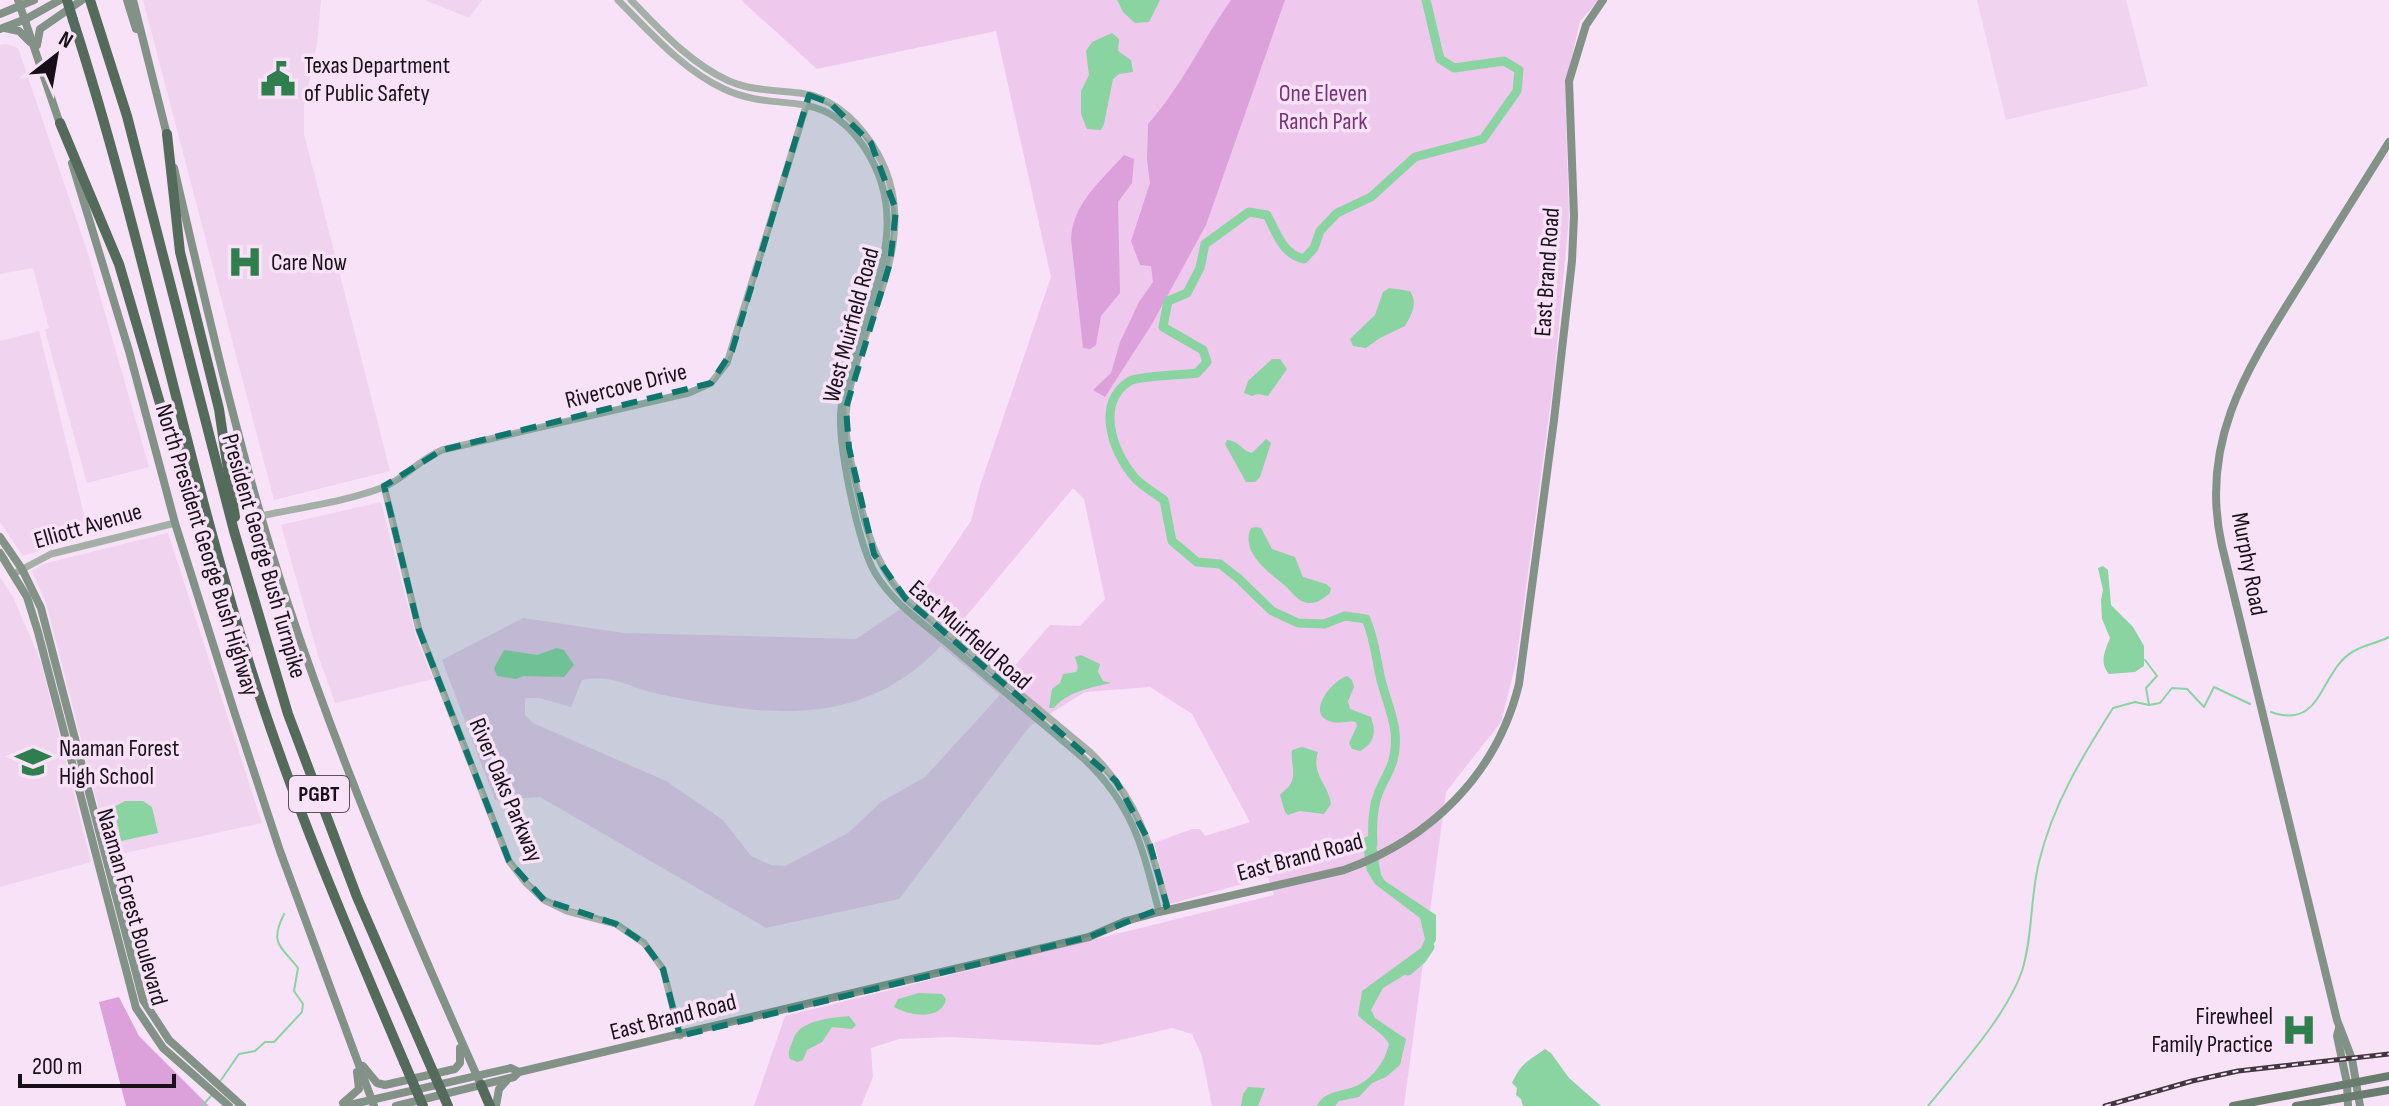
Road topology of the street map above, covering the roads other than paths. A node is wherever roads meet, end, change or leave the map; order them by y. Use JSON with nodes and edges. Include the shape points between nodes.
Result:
{"nodes":[{"id":1,"x":10,"y":0,"type":"edge"},
{"id":2,"x":34,"y":0,"type":"edge"},
{"id":3,"x":60,"y":0,"type":"edge"},
{"id":4,"x":67,"y":0,"type":"edge"},
{"id":5,"x":82,"y":0,"type":"edge"},
{"id":6,"x":90,"y":0,"type":"edge"},
{"id":7,"x":130,"y":0,"type":"edge"},
{"id":8,"x":618,"y":0,"type":"edge"},
{"id":9,"x":631,"y":0,"type":"edge"},
{"id":10,"x":1603,"y":0,"type":"edge"},
{"id":11,"x":20,"y":4,"type":"edge"},
{"id":12,"x":1,"y":14,"type":"edge"},
{"id":13,"x":26,"y":19,"type":"junction"},
{"id":14,"x":2,"y":28,"type":"edge"},
{"id":15,"x":38,"y":56,"type":"junction"},
{"id":16,"x":809,"y":95,"type":"junction"},
{"id":17,"x":806,"y":104,"type":"junction"},
{"id":18,"x":60,"y":123,"type":"junction"},
{"id":19,"x":167,"y":134,"type":"junction"},
{"id":20,"x":2389,"y":142,"type":"edge"},
{"id":21,"x":870,"y":304,"type":"joint"},
{"id":22,"x":855,"y":476,"type":"joint"},
{"id":23,"x":384,"y":486,"type":"junction"},
{"id":24,"x":204,"y":500,"type":"junction"},
{"id":25,"x":261,"y":516,"type":"junction"},
{"id":26,"x":175,"y":523,"type":"junction"},
{"id":27,"x":234,"y":531,"type":"junction"},
{"id":28,"x":0,"y":537,"type":"edge"},
{"id":29,"x":0,"y":553,"type":"edge"},
{"id":30,"x":18,"y":571,"type":"junction"},
{"id":31,"x":1163,"y":911,"type":"junction"},
{"id":32,"x":455,"y":1030,"type":"junction"},
{"id":33,"x":346,"y":1034,"type":"junction"},
{"id":34,"x":680,"y":1036,"type":"junction"},
{"id":35,"x":519,"y":1072,"type":"junction"},
{"id":36,"x":2389,"y":1076,"type":"edge"},
{"id":37,"x":509,"y":1078,"type":"junction"},
{"id":38,"x":479,"y":1081,"type":"junction"},
{"id":39,"x":2352,"y":1082,"type":"junction"},
{"id":40,"x":2389,"y":1090,"type":"edge"},
{"id":41,"x":2358,"y":1094,"type":"junction"},
{"id":42,"x":2347,"y":1096,"type":"junction"},
{"id":43,"x":373,"y":1102,"type":"edge"},
{"id":44,"x":236,"y":1104,"type":"edge"},
{"id":45,"x":342,"y":1106,"type":"edge"},
{"id":46,"x":396,"y":1106,"type":"edge"},
{"id":47,"x":423,"y":1106,"type":"edge"},
{"id":48,"x":448,"y":1106,"type":"edge"},
{"id":49,"x":493,"y":1106,"type":"edge"},
{"id":50,"x":2233,"y":1106,"type":"edge"},
{"id":51,"x":2296,"y":1106,"type":"edge"},
{"id":52,"x":2348,"y":1106,"type":"edge"},
{"id":53,"x":2360,"y":1106,"type":"edge"}],
"edges":[{"from":1,"to":12,"type":"main road"},
{"from":2,"to":11,"type":"main road"},
{"from":3,"to":13,"type":"main road"},
{"from":4,"to":24,"type":"highway","name":"President George Bush Turnpike","number":"PGBT","bridge":true},
{"from":5,"to":15,"type":"main road","via":[[40,29]]},
{"from":6,"to":27,"type":"highway","name":"President George Bush Turnpike","number":"PGBT","via":[[127,116]]},
{"from":7,"to":19,"type":"main road"},
{"from":8,"to":17,"type":"street","name":"West Muirfield Road","via":[[694,71],[721,88],[756,99]]},
{"from":9,"to":16,"type":"street","name":"West Muirfield Road","via":[[691,58],[716,74],[738,85]]},
{"from":10,"to":31,"type":"main road","name":"East Brand Road","via":[[1586,25],[1569,81],[1572,261],[1519,684],[1505,728],[1450,807],[1422,831],[1372,860]]},
{"from":11,"to":12,"type":"main road"},
{"from":11,"to":13,"type":"main road","name":"North President George Bush Highway"},
{"from":13,"to":14,"type":"main road"},
{"from":13,"to":15,"type":"main road","name":"North President George Bush Highway"},
{"from":14,"to":15,"type":"main road","via":[[23,33]]},
{"from":15,"to":18,"type":"main road","name":"North President George Bush Highway"},
{"from":16,"to":17,"type":"street","name":"Rivercove Drive"},
{"from":16,"to":22,"type":"street","name":"West Muirfield Road","via":[[840,109],[871,143],[890,180],[896,210],[890,263],[846,408]]},
{"from":17,"to":21,"type":"street","name":"West Muirfield Road","via":[[832,114],[852,133],[883,190],[887,244]]},
{"from":17,"to":23,"type":"street","name":"Rivercove Drive","via":[[732,351],[711,383],[689,393],[442,450]]},
{"from":18,"to":24,"type":"highway","via":[[119,264],[164,417]]},
{"from":18,"to":26,"type":"main road","name":"North President George Bush Highway"},
{"from":19,"to":25,"type":"main road","via":[[202,293]]},
{"from":19,"to":27,"type":"highway","via":[[180,252],[223,429]]},
{"from":20,"to":39,"type":"main road","name":"Murphy Road","via":[[2246,373],[2229,413],[2217,472],[2220,537]]},
{"from":21,"to":31,"type":"street","name":"East Muirfield Road","via":[[840,418],[857,520],[870,562],[908,612],[1109,785],[1136,829]]},
{"from":22,"to":31,"type":"street","name":"East Muirfield Road","via":[[870,542],[898,590],[1090,752],[1123,790],[1149,841]]},
{"from":23,"to":25,"type":"street","name":"Rivercove Drive"},
{"from":23,"to":34,"type":"street","name":"River Oaks Parkway","via":[[419,630],[509,861],[544,900],[616,924],[644,943],[663,969]]},
{"from":24,"to":47,"type":"highway","name":"President George Bush Turnpike","number":"PGBT","bridge":true,"via":[[246,653],[291,787]]},
{"from":25,"to":32,"type":"main road","via":[[340,754]]},
{"from":26,"to":30,"type":"street","name":"Elliott Avenue","via":[[51,554]]},
{"from":26,"to":33,"type":"main road","name":"North President George Bush Highway","via":[[280,851]]},
{"from":27,"to":48,"type":"highway","name":"President George Bush Turnpike","number":"PGBT","bridge":true,"via":[[288,714],[357,897]]},
{"from":28,"to":30,"type":"main road","name":"Naaman Forest Boulevard"},
{"from":29,"to":30,"type":"main road","name":"Naaman Forest Boulevard"},
{"from":30,"to":44,"type":"main road","name":"Naaman Forest Boulevard","via":[[41,608],[128,986],[142,1020]]},
{"from":31,"to":34,"type":"main road","name":"East Brand Road","via":[[1089,937]]},
{"from":32,"to":33,"type":"main road","via":[[461,1056],[455,1069],[385,1085],[371,1078]]},
{"from":32,"to":38,"type":"main road"},
{"from":33,"to":43,"type":"main road","name":"North President George Bush Highway"},
{"from":33,"to":45,"type":"main road","via":[[360,1081]]},
{"from":34,"to":35,"type":"main road","name":"East Brand Road"},
{"from":35,"to":37,"type":"main road","name":"East Brand Road"},
{"from":35,"to":38,"type":"main road","name":"East Brand Road","via":[[511,1068]]},
{"from":36,"to":39,"type":"main road"},
{"from":37,"to":38,"type":"main road","name":"East Brand Road"},
{"from":37,"to":49,"type":"main road"},
{"from":38,"to":43,"type":"main road","name":"East Brand Road"},
{"from":38,"to":46,"type":"main road","name":"East Brand Road"},
{"from":38,"to":49,"type":"highway"},
{"from":39,"to":41,"type":"main road","name":"Murphy Road"},
{"from":39,"to":42,"type":"main road","name":"Murphy Road"},
{"from":39,"to":50,"type":"main road"},
{"from":40,"to":41,"type":"main road"},
{"from":41,"to":42,"type":"main road"},
{"from":41,"to":53,"type":"main road","name":"Murphy Road"},
{"from":42,"to":51,"type":"main road"},
{"from":42,"to":52,"type":"main road","name":"Murphy Road"},
{"from":43,"to":45,"type":"main road","name":"East Brand Road"}]}
